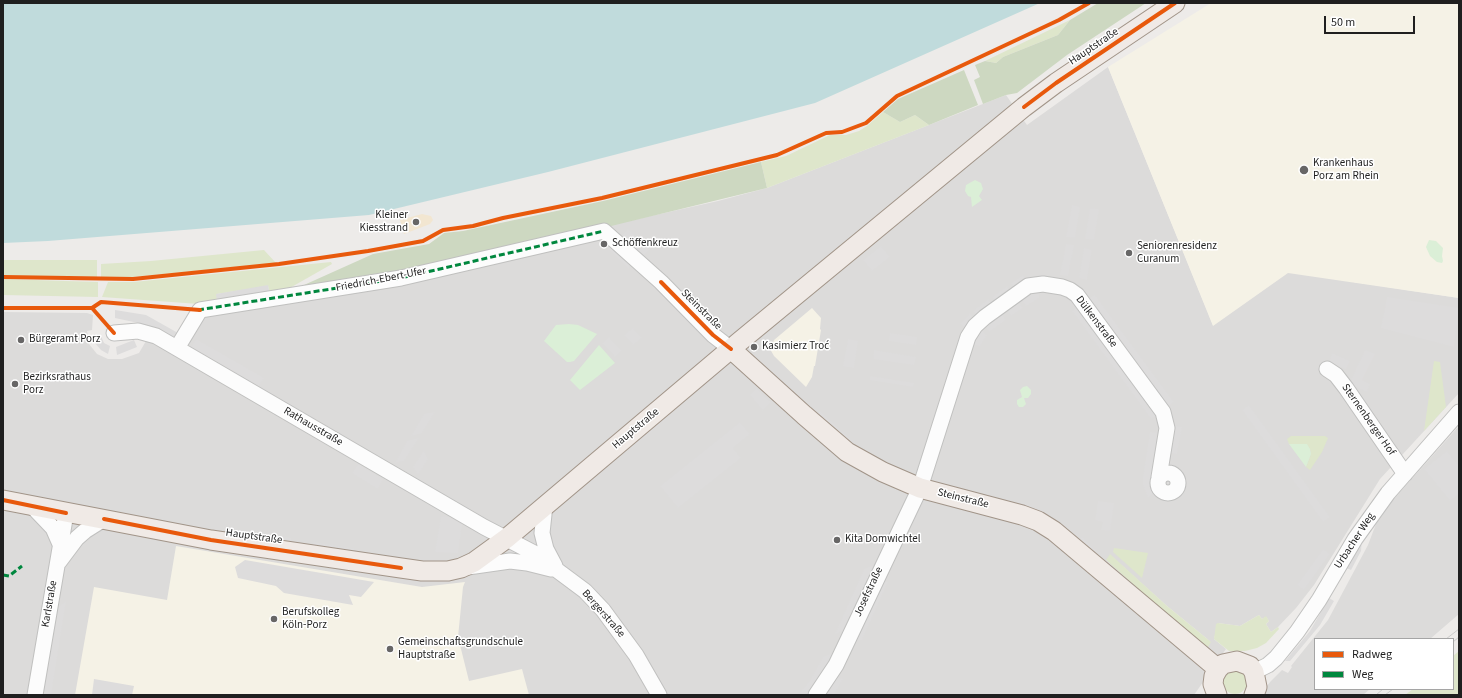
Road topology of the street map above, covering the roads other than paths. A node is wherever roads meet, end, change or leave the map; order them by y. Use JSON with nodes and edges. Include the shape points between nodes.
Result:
{"nodes":[{"id":1,"x":1175,"y":3,"type":"edge"},
{"id":2,"x":604,"y":230,"type":"joint"},
{"id":3,"x":114,"y":333,"type":"dead end"},
{"id":4,"x":177,"y":348,"type":"junction"},
{"id":5,"x":731,"y":349,"type":"junction"},
{"id":6,"x":1327,"y":369,"type":"dead end"},
{"id":7,"x":1459,"y":412,"type":"edge"},
{"id":8,"x":1405,"y":474,"type":"junction"},
{"id":9,"x":1159,"y":477,"type":"dead end"},
{"id":10,"x":920,"y":488,"type":"junction"},
{"id":11,"x":3,"y":500,"type":"edge"},
{"id":12,"x":31,"y":505,"type":"junction"},
{"id":13,"x":545,"y":505,"type":"junction"},
{"id":14,"x":66,"y":513,"type":"junction"},
{"id":15,"x":104,"y":519,"type":"junction"},
{"id":16,"x":506,"y":538,"type":"junction"},
{"id":17,"x":60,"y":544,"type":"junction"},
{"id":18,"x":57,"y":566,"type":"junction"},
{"id":19,"x":461,"y":568,"type":"junction"},
{"id":20,"x":558,"y":570,"type":"junction"},
{"id":21,"x":1218,"y":669,"type":"junction"},
{"id":22,"x":1254,"y":672,"type":"junction"},
{"id":23,"x":1216,"y":694,"type":"edge"},
{"id":24,"x":35,"y":695,"type":"edge"},
{"id":25,"x":660,"y":695,"type":"edge"},
{"id":26,"x":816,"y":695,"type":"edge"},
{"id":27,"x":1254,"y":695,"type":"edge"}],
"edges":[{"from":1,"to":5,"type":"main road","name":"Hauptstraße","via":[[1024,107]]},
{"from":2,"to":4,"type":"street","name":"Friedrich-Ebert-Ufer","via":[[401,278],[200,310]]},
{"from":2,"to":5,"type":"street","name":"Steinstraße","via":[[661,282],[713,335]]},
{"from":3,"to":4,"type":"street","name":"Rathausstraße","via":[[138,331],[156,336]]},
{"from":4,"to":16,"type":"street","name":"Rathausstraße"},
{"from":5,"to":10,"type":"main road","name":"Steinstraße","via":[[847,452],[883,472]]},
{"from":5,"to":13,"type":"main road","name":"Hauptstraße"},
{"from":6,"to":8,"type":"street","name":"Sternenberger Hof","via":[[1336,375],[1346,388]]},
{"from":7,"to":8,"type":"street","name":"Urbacher Weg"},
{"from":8,"to":22,"type":"street","name":"Urbacher Weg","via":[[1360,532],[1297,632],[1276,658]]},
{"from":9,"to":10,"type":"street","name":"Dülkenstraße","via":[[1166,428],[1162,412],[1077,295],[1062,287],[1036,284],[1028,286],[985,317],[968,337]]},
{"from":10,"to":21,"type":"main road","name":"Steinstraße","via":[[1022,514],[1038,521],[1054,531]]},
{"from":10,"to":26,"type":"street","name":"Josefstraße","via":[[836,665]]},
{"from":11,"to":12,"type":"main road","name":"Hauptstraße"},
{"from":12,"to":14,"type":"main road","name":"Hauptstraße"},
{"from":12,"to":17,"type":"street","via":[[53,528]]},
{"from":13,"to":16,"type":"main road","name":"Hauptstraße"},
{"from":13,"to":20,"type":"street","via":[[542,520],[543,537]]},
{"from":14,"to":15,"type":"main road","name":"Hauptstraße"},
{"from":14,"to":17,"type":"street","name":"Karlstraße"},
{"from":15,"to":18,"type":"street","via":[[77,538]]},
{"from":15,"to":19,"type":"main road","name":"Hauptstraße","via":[[211,540],[401,568],[429,571]]},
{"from":16,"to":19,"type":"main road","name":"Hauptstraße","via":[[474,562]]},
{"from":16,"to":20,"type":"street","name":"Bergerstraße"},
{"from":17,"to":18,"type":"street","name":"Karlstraße"},
{"from":18,"to":24,"type":"street","name":"Karlstraße"},
{"from":19,"to":20,"type":"street","via":[[510,561]]},
{"from":20,"to":25,"type":"street","name":"Bergerstraße","via":[[603,610],[636,654]]},
{"from":21,"to":22,"type":"main road","via":[[1223,664],[1237,661],[1250,666]]},
{"from":21,"to":23,"type":"main road","via":[[1213,684]]},
{"from":22,"to":27,"type":"main road","via":[[1258,687]]}]}
